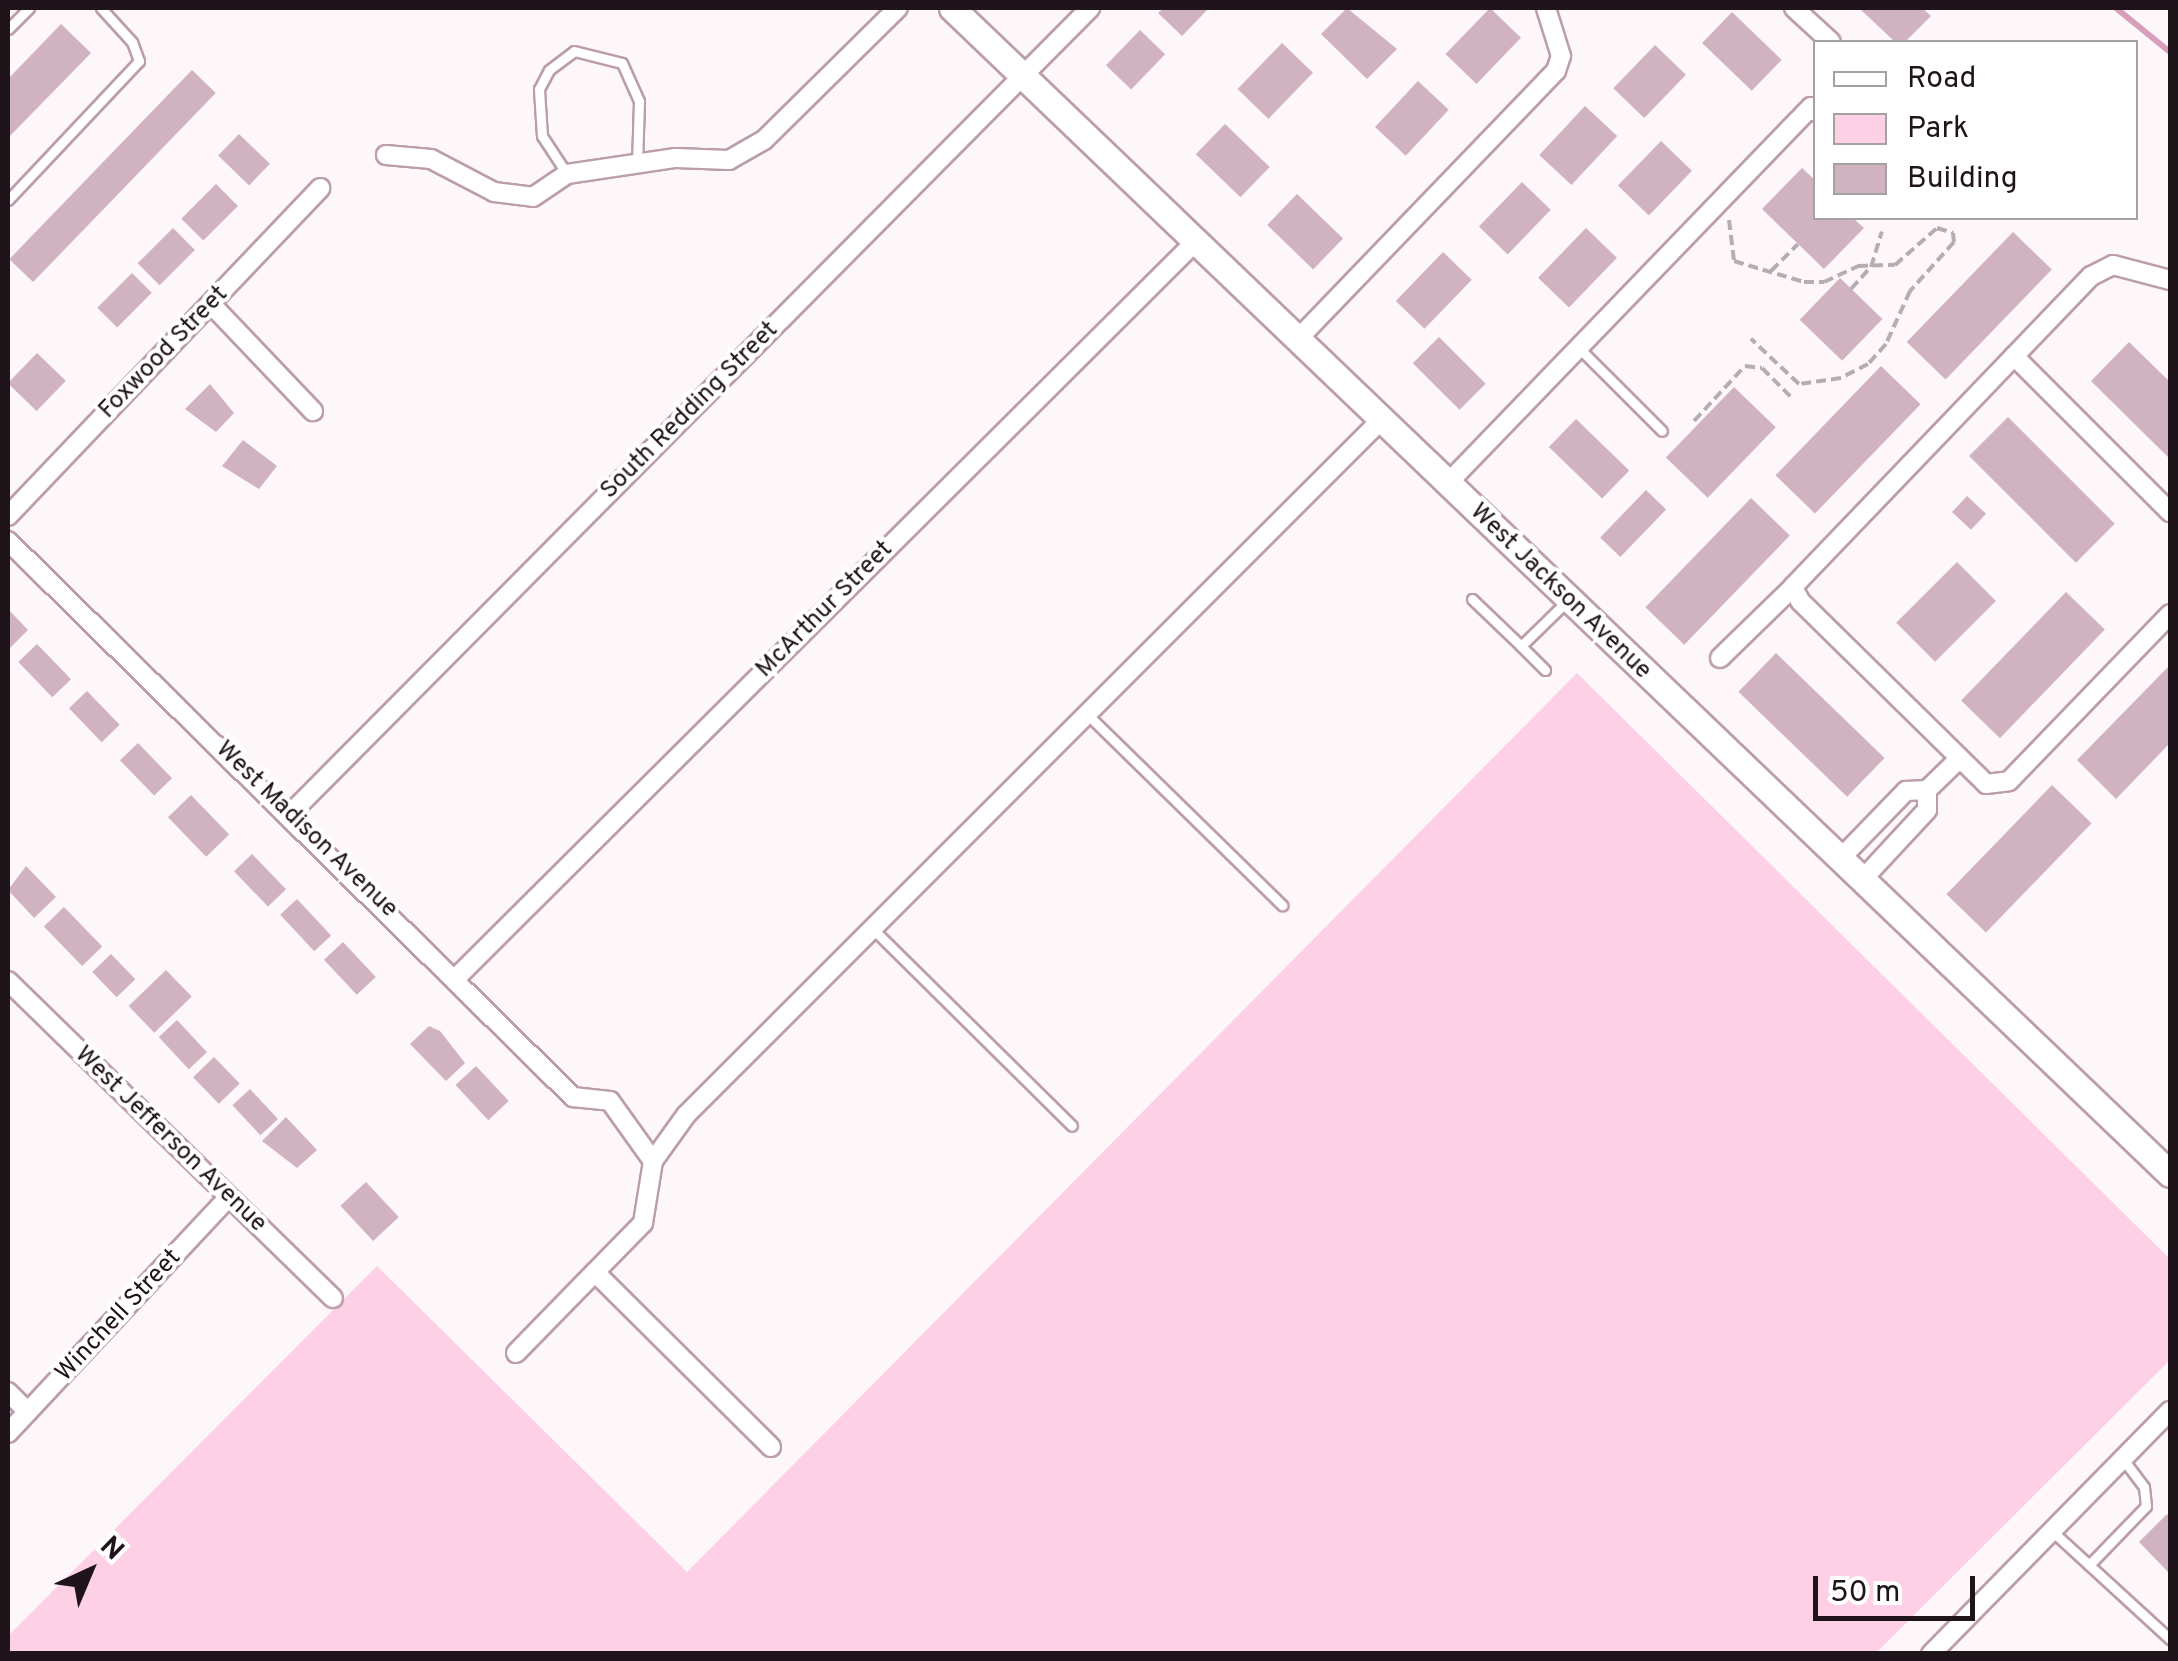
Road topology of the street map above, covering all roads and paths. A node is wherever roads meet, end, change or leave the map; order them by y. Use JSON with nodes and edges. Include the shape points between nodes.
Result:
{"nodes":[{"id":1,"x":29,"y":8,"type":"edge"},
{"id":2,"x":101,"y":8,"type":"edge"},
{"id":3,"x":898,"y":8,"type":"edge"},
{"id":4,"x":952,"y":8,"type":"edge"},
{"id":5,"x":1090,"y":8,"type":"edge"},
{"id":6,"x":1546,"y":8,"type":"edge"},
{"id":7,"x":1794,"y":8,"type":"edge"},
{"id":8,"x":8,"y":29,"type":"edge"},
{"id":9,"x":1829,"y":40,"type":"edge"},
{"id":10,"x":1024,"y":74,"type":"junction"},
{"id":11,"x":1813,"y":110,"type":"edge"},
{"id":12,"x":386,"y":155,"type":"dead end"},
{"id":13,"x":637,"y":164,"type":"junction"},
{"id":14,"x":567,"y":174,"type":"junction"},
{"id":15,"x":320,"y":188,"type":"dead end"},
{"id":16,"x":8,"y":200,"type":"edge"},
{"id":17,"x":1717,"y":205,"type":"junction"},
{"id":18,"x":1882,"y":232,"type":"dead end"},
{"id":19,"x":1194,"y":243,"type":"junction"},
{"id":20,"x":1798,"y":244,"type":"dead end"},
{"id":21,"x":1871,"y":266,"type":"junction"},
{"id":22,"x":1771,"y":272,"type":"junction"},
{"id":23,"x":2170,"y":280,"type":"edge"},
{"id":24,"x":1851,"y":290,"type":"dead end"},
{"id":25,"x":212,"y":304,"type":"junction"},
{"id":26,"x":1750,"y":338,"type":"dead end"},
{"id":27,"x":1296,"y":340,"type":"junction"},
{"id":28,"x":1578,"y":347,"type":"junction"},
{"id":29,"x":2014,"y":356,"type":"junction"},
{"id":30,"x":1776,"y":363,"type":"junction"},
{"id":31,"x":1768,"y":374,"type":"junction"},
{"id":32,"x":1792,"y":398,"type":"dead end"},
{"id":33,"x":312,"y":411,"type":"dead end"},
{"id":34,"x":1694,"y":420,"type":"dead end"},
{"id":35,"x":1379,"y":422,"type":"junction"},
{"id":36,"x":1662,"y":430,"type":"dead end"},
{"id":37,"x":1446,"y":484,"type":"junction"},
{"id":38,"x":2170,"y":512,"type":"edge"},
{"id":39,"x":8,"y":516,"type":"edge"},
{"id":40,"x":8,"y":541,"type":"edge"},
{"id":41,"x":1793,"y":586,"type":"junction"},
{"id":42,"x":1472,"y":599,"type":"dead end"},
{"id":43,"x":1568,"y":600,"type":"junction"},
{"id":44,"x":2170,"y":614,"type":"edge"},
{"id":45,"x":1521,"y":646,"type":"junction"},
{"id":46,"x":1720,"y":658,"type":"dead end"},
{"id":47,"x":1545,"y":670,"type":"dead end"},
{"id":48,"x":1086,"y":713,"type":"junction"},
{"id":49,"x":1959,"y":758,"type":"junction"},
{"id":50,"x":1927,"y":790,"type":"junction"},
{"id":51,"x":290,"y":814,"type":"junction"},
{"id":52,"x":1840,"y":858,"type":"junction"},
{"id":53,"x":1862,"y":880,"type":"junction"},
{"id":54,"x":1282,"y":905,"type":"dead end"},
{"id":55,"x":872,"y":928,"type":"junction"},
{"id":56,"x":457,"y":977,"type":"junction"},
{"id":57,"x":8,"y":982,"type":"edge"},
{"id":58,"x":1072,"y":1126,"type":"dead end"},
{"id":59,"x":653,"y":1160,"type":"junction"},
{"id":60,"x":2170,"y":1174,"type":"edge"},
{"id":61,"x":230,"y":1198,"type":"junction"},
{"id":62,"x":595,"y":1272,"type":"junction"},
{"id":63,"x":334,"y":1298,"type":"dead end"},
{"id":64,"x":516,"y":1352,"type":"dead end"},
{"id":65,"x":8,"y":1392,"type":"edge"},
{"id":66,"x":2170,"y":1410,"type":"edge"},
{"id":67,"x":28,"y":1412,"type":"junction"},
{"id":68,"x":8,"y":1433,"type":"edge"},
{"id":69,"x":772,"y":1447,"type":"dead end"},
{"id":70,"x":2123,"y":1459,"type":"junction"},
{"id":71,"x":2052,"y":1531,"type":"junction"},
{"id":72,"x":2089,"y":1565,"type":"junction"},
{"id":73,"x":2170,"y":1639,"type":"edge"},
{"id":74,"x":1931,"y":1654,"type":"edge"}],
"edges":[{"from":1,"to":8,"type":"lane"},
{"from":2,"to":16,"type":"lane","via":[[132,42],[139,61]]},
{"from":3,"to":13,"type":"street","via":[[764,140],[729,160]]},
{"from":4,"to":10,"type":"street","name":"West Jackson Avenue"},
{"from":5,"to":10,"type":"street","name":"South Redding Street"},
{"from":6,"to":27,"type":"street","via":[[1560,45],[1556,71]]},
{"from":7,"to":9,"type":"street"},
{"from":10,"to":19,"type":"street","name":"West Jackson Avenue"},
{"from":10,"to":51,"type":"street","name":"South Redding Street"},
{"from":11,"to":17,"type":"street"},
{"from":12,"to":14,"type":"street","via":[[430,159],[494,192],[532,198]]},
{"from":13,"to":14,"type":"street"},
{"from":13,"to":14,"type":"lane","via":[[639,101],[622,63],[574,51],[549,70],[539,90],[542,136]]},
{"from":15,"to":25,"type":"street","name":"Foxwood Street"},
{"from":17,"to":22,"type":"path","via":[[1734,225],[1734,261]]},
{"from":17,"to":28,"type":"street"},
{"from":18,"to":21,"type":"path"},
{"from":19,"to":27,"type":"street","name":"West Jackson Avenue"},
{"from":19,"to":56,"type":"street","name":"McArthur Street"},
{"from":20,"to":22,"type":"path"},
{"from":21,"to":22,"type":"path","via":[[1824,282]]},
{"from":21,"to":24,"type":"path"},
{"from":21,"to":30,"type":"path","via":[[1895,265],[1936,228],[1952,232],[1954,242],[1910,291],[1886,344],[1868,364],[1807,386]]},
{"from":23,"to":29,"type":"street","via":[[2113,266],[2091,276]]},
{"from":25,"to":33,"type":"street"},
{"from":25,"to":39,"type":"street","name":"Foxwood Street"},
{"from":26,"to":30,"type":"path"},
{"from":27,"to":35,"type":"street","name":"West Jackson Avenue"},
{"from":28,"to":36,"type":"lane"},
{"from":28,"to":37,"type":"street"},
{"from":29,"to":38,"type":"street"},
{"from":29,"to":41,"type":"street"},
{"from":30,"to":31,"type":"path"},
{"from":31,"to":32,"type":"path"},
{"from":31,"to":34,"type":"path","via":[[1745,366]]},
{"from":35,"to":37,"type":"street","name":"West Jackson Avenue"},
{"from":35,"to":48,"type":"street"},
{"from":37,"to":43,"type":"street","name":"West Jackson Avenue"},
{"from":40,"to":51,"type":"street","name":"West Madison Avenue"},
{"from":41,"to":46,"type":"street"},
{"from":41,"to":49,"type":"street","via":[[1800,601]]},
{"from":42,"to":45,"type":"lane"},
{"from":43,"to":45,"type":"lane"},
{"from":43,"to":52,"type":"street","name":"West Jackson Avenue"},
{"from":44,"to":49,"type":"street","via":[[2008,781],[1986,784]]},
{"from":45,"to":47,"type":"lane"},
{"from":48,"to":54,"type":"lane"},
{"from":48,"to":55,"type":"street"},
{"from":49,"to":50,"type":"street"},
{"from":50,"to":52,"type":"street","via":[[1906,790]]},
{"from":50,"to":53,"type":"street","via":[[1927,810]]},
{"from":51,"to":56,"type":"street","name":"West Madison Avenue"},
{"from":52,"to":53,"type":"street","name":"West Jackson Avenue"},
{"from":53,"to":60,"type":"street","name":"West Jackson Avenue"},
{"from":55,"to":58,"type":"lane"},
{"from":55,"to":59,"type":"street","via":[[686,1116]]},
{"from":56,"to":59,"type":"street","name":"West Madison Avenue","via":[[572,1097],[610,1101]]},
{"from":57,"to":61,"type":"street","name":"West Jefferson Avenue"},
{"from":59,"to":62,"type":"street","via":[[643,1224]]},
{"from":61,"to":63,"type":"street","name":"West Jefferson Avenue"},
{"from":61,"to":67,"type":"street","name":"Winchell Street"},
{"from":62,"to":64,"type":"street"},
{"from":62,"to":69,"type":"street"},
{"from":65,"to":67,"type":"street"},
{"from":66,"to":70,"type":"street"},
{"from":67,"to":68,"type":"street","name":"Winchell Street"},
{"from":70,"to":71,"type":"street"},
{"from":70,"to":72,"type":"lane","via":[[2144,1487],[2146,1506]]},
{"from":71,"to":72,"type":"lane"},
{"from":71,"to":74,"type":"street"},
{"from":72,"to":73,"type":"lane"}]}
